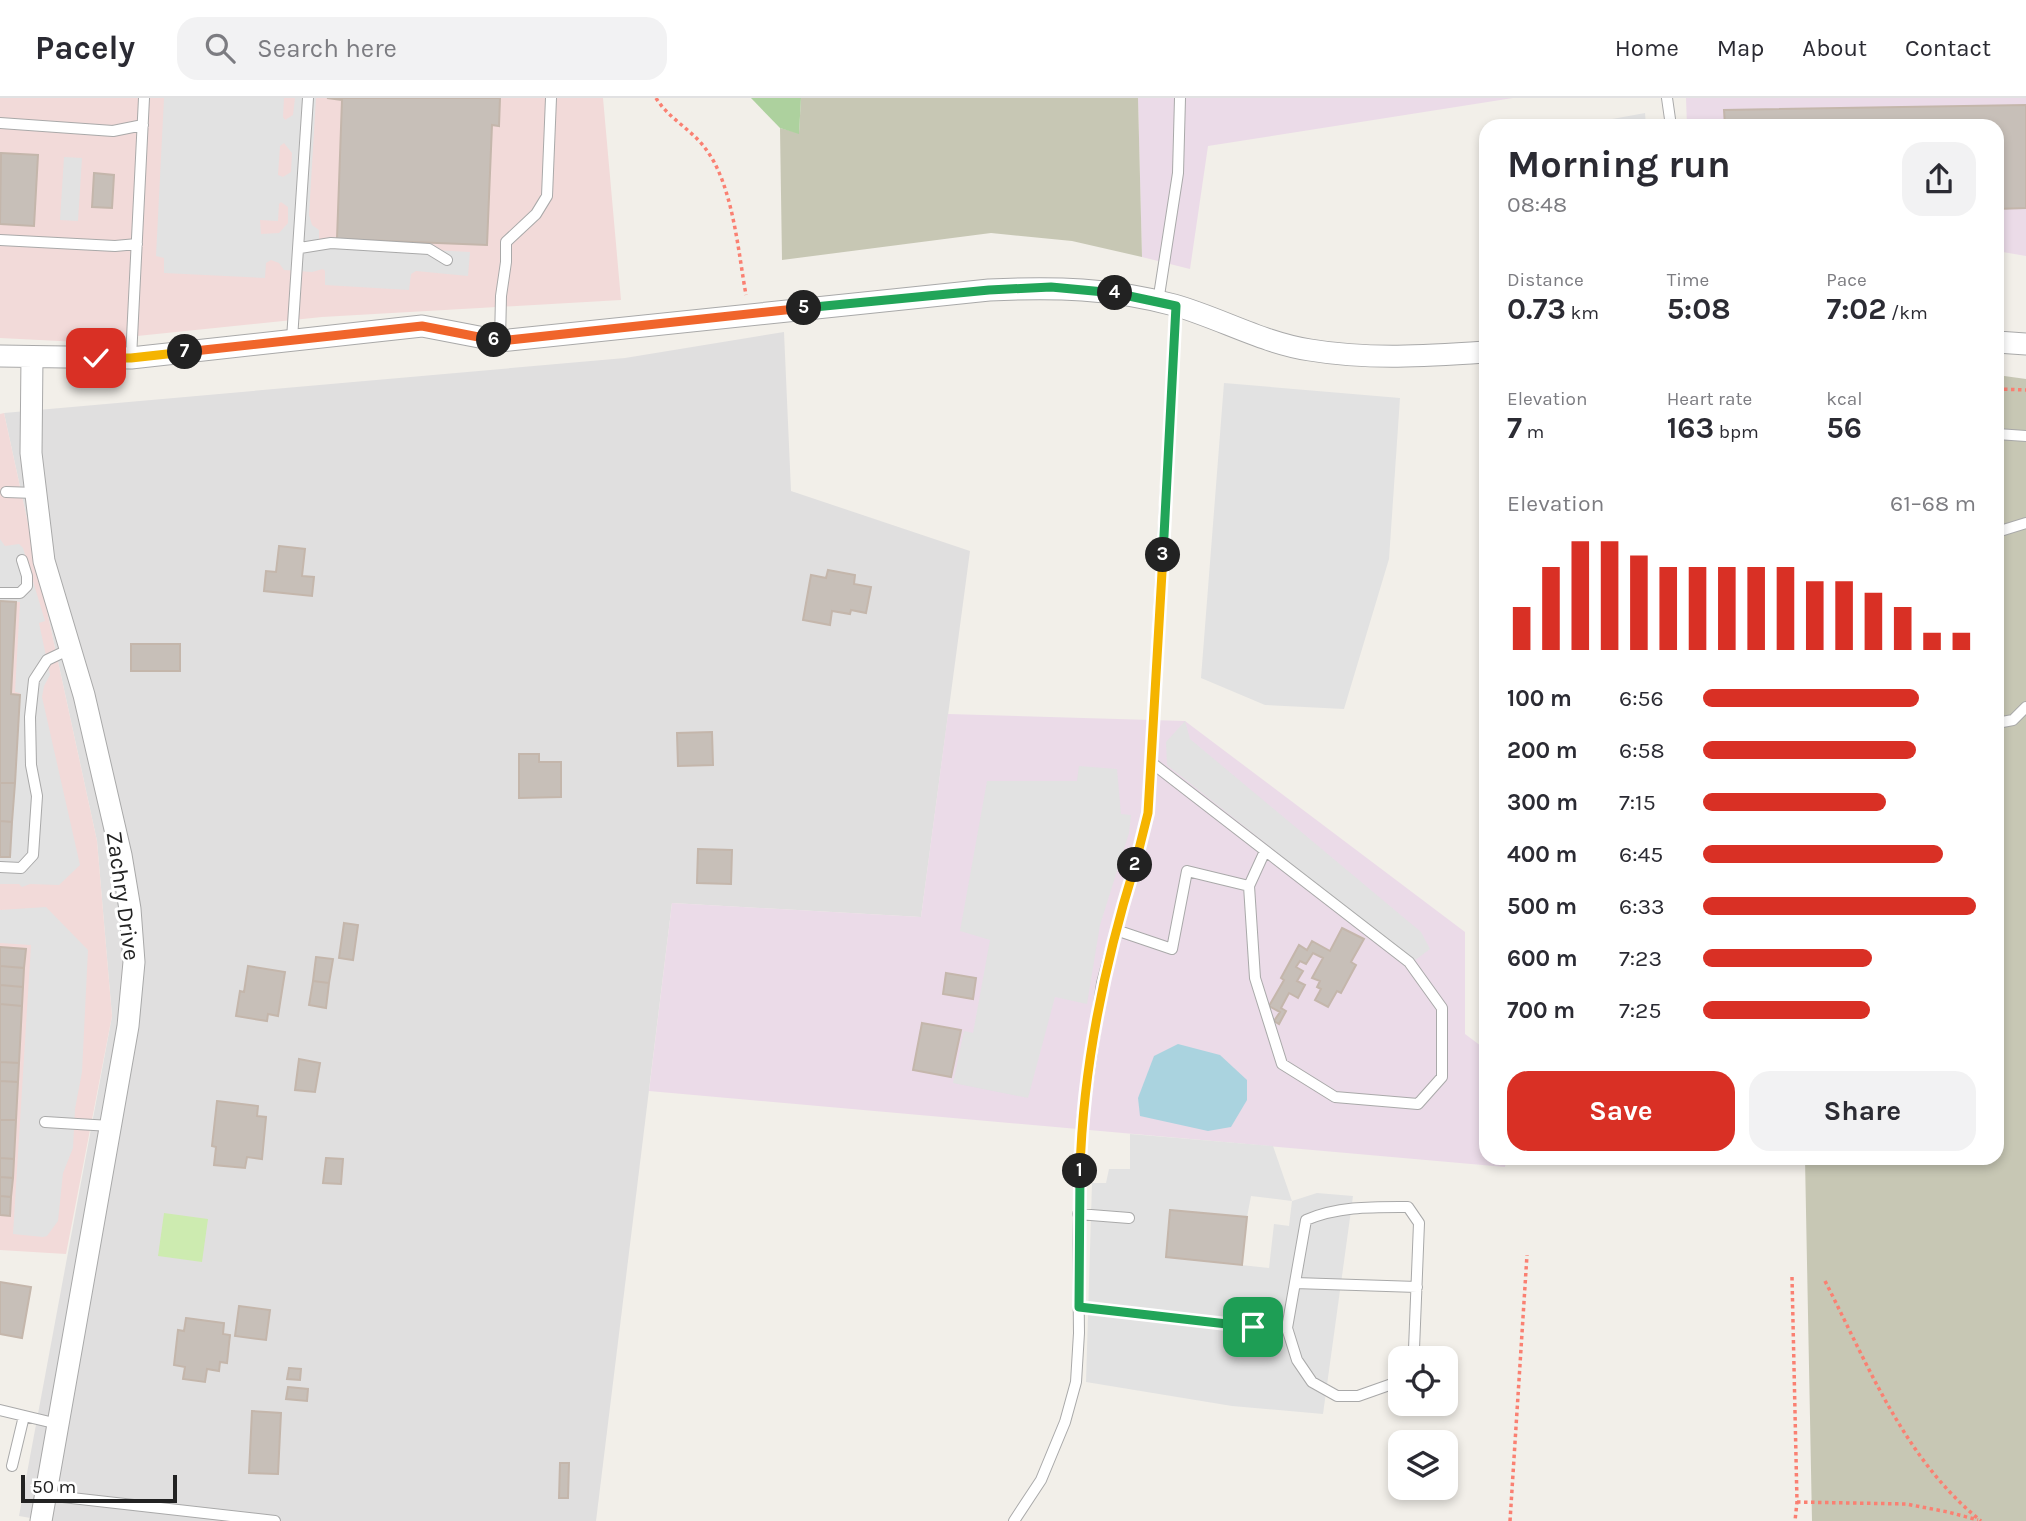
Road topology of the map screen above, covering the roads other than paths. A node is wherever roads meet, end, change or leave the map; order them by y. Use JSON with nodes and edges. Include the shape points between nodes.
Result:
{"nodes":[{"id":1,"x":144,"y":98,"type":"edge"},
{"id":2,"x":308,"y":98,"type":"edge"},
{"id":3,"x":551,"y":98,"type":"edge"},
{"id":4,"x":1180,"y":98,"type":"edge"},
{"id":5,"x":1667,"y":98,"type":"edge"},
{"id":6,"x":1670,"y":119,"type":"edge"},
{"id":7,"x":0,"y":123,"type":"edge"},
{"id":8,"x":143,"y":125,"type":"junction"},
{"id":9,"x":0,"y":240,"type":"edge"},
{"id":10,"x":137,"y":244,"type":"junction"},
{"id":11,"x":300,"y":248,"type":"junction"},
{"id":12,"x":447,"y":260,"type":"dead end"},
{"id":13,"x":1167,"y":304,"type":"junction"},
{"id":14,"x":292,"y":339,"type":"junction"},
{"id":15,"x":500,"y":341,"type":"junction"},
{"id":16,"x":2004,"y":342,"type":"edge"},
{"id":17,"x":2026,"y":344,"type":"edge"},
{"id":18,"x":1479,"y":352,"type":"edge"},
{"id":19,"x":0,"y":356,"type":"edge"},
{"id":20,"x":32,"y":357,"type":"junction"},
{"id":21,"x":131,"y":358,"type":"junction"},
{"id":22,"x":2004,"y":434,"type":"edge"},
{"id":23,"x":2026,"y":436,"type":"edge"},
{"id":24,"x":6,"y":492,"type":"dead end"},
{"id":25,"x":35,"y":493,"type":"junction"},
{"id":26,"x":2026,"y":523,"type":"edge"},
{"id":27,"x":2004,"y":530,"type":"edge"},
{"id":28,"x":22,"y":560,"type":"dead end"},
{"id":29,"x":0,"y":593,"type":"edge"},
{"id":30,"x":70,"y":649,"type":"junction"},
{"id":31,"x":2026,"y":706,"type":"edge"},
{"id":32,"x":2004,"y":722,"type":"edge"},
{"id":33,"x":1152,"y":763,"type":"junction"},
{"id":34,"x":1265,"y":851,"type":"junction"},
{"id":35,"x":0,"y":867,"type":"edge"},
{"id":36,"x":1249,"y":886,"type":"junction"},
{"id":37,"x":1116,"y":930,"type":"junction"},
{"id":38,"x":44,"y":1122,"type":"dead end"},
{"id":39,"x":110,"y":1126,"type":"junction"},
{"id":40,"x":1078,"y":1214,"type":"junction"},
{"id":41,"x":1129,"y":1218,"type":"dead end"},
{"id":42,"x":1295,"y":1283,"type":"junction"},
{"id":43,"x":1417,"y":1287,"type":"junction"},
{"id":44,"x":1079,"y":1307,"type":"junction"},
{"id":45,"x":1287,"y":1328,"type":"junction"},
{"id":46,"x":1414,"y":1346,"type":"edge"},
{"id":47,"x":1388,"y":1385,"type":"edge"},
{"id":48,"x":0,"y":1410,"type":"edge"},
{"id":49,"x":24,"y":1416,"type":"junction"},
{"id":50,"x":58,"y":1424,"type":"junction"},
{"id":51,"x":12,"y":1466,"type":"dead end"},
{"id":52,"x":45,"y":1495,"type":"junction"},
{"id":53,"x":41,"y":1521,"type":"edge"},
{"id":54,"x":275,"y":1521,"type":"edge"},
{"id":55,"x":1013,"y":1521,"type":"edge"}],
"edges":[{"from":1,"to":8,"type":"lane"},
{"from":2,"to":11,"type":"lane"},
{"from":3,"to":15,"type":"lane","via":[[547,195],[536,214],[506,242]]},
{"from":4,"to":13,"type":"lane"},
{"from":5,"to":6,"type":"lane"},
{"from":7,"to":8,"type":"lane","via":[[113,131]]},
{"from":8,"to":10,"type":"lane"},
{"from":9,"to":10,"type":"lane"},
{"from":10,"to":21,"type":"lane"},
{"from":11,"to":12,"type":"lane","via":[[331,243],[429,249]]},
{"from":11,"to":14,"type":"lane"},
{"from":13,"to":15,"type":"street","via":[[1101,290],[989,290]]},
{"from":13,"to":18,"type":"street","via":[[1309,350],[1374,357]]},
{"from":13,"to":33,"type":"lane"},
{"from":14,"to":15,"type":"street","via":[[422,326]]},
{"from":14,"to":21,"type":"street"},
{"from":16,"to":17,"type":"street"},
{"from":19,"to":20,"type":"street"},
{"from":20,"to":21,"type":"street"},
{"from":20,"to":25,"type":"street","name":"Zachry Drive"},
{"from":22,"to":23,"type":"lane"},
{"from":24,"to":25,"type":"lane"},
{"from":25,"to":30,"type":"street","name":"Zachry Drive","via":[[44,561]]},
{"from":26,"to":27,"type":"lane"},
{"from":28,"to":29,"type":"lane","via":[[27,586],[20,593]]},
{"from":30,"to":35,"type":"lane","via":[[47,660],[34,680],[30,717],[37,796],[33,855],[21,868]]},
{"from":30,"to":39,"type":"street","name":"Zachry Drive","via":[[121,855],[133,948],[128,1026]]},
{"from":31,"to":32,"type":"lane","via":[[2013,720]]},
{"from":33,"to":34,"type":"lane"},
{"from":33,"to":37,"type":"lane","via":[[1148,813]]},
{"from":34,"to":36,"type":"lane"},
{"from":34,"to":36,"type":"lane","via":[[1409,962],[1442,1009],[1442,1077],[1418,1104],[1335,1097],[1282,1065],[1255,978]]},
{"from":36,"to":37,"type":"lane","via":[[1187,871],[1172,949]]},
{"from":37,"to":40,"type":"lane","via":[[1087,1074]]},
{"from":38,"to":39,"type":"lane"},
{"from":39,"to":50,"type":"street","name":"Zachry Drive"},
{"from":40,"to":41,"type":"lane"},
{"from":40,"to":44,"type":"lane"},
{"from":42,"to":43,"type":"lane"},
{"from":42,"to":43,"type":"lane","via":[[1306,1220],[1324,1212],[1363,1207],[1408,1208],[1419,1223]]},
{"from":42,"to":45,"type":"lane"},
{"from":43,"to":46,"type":"lane"},
{"from":44,"to":45,"type":"lane"},
{"from":44,"to":55,"type":"lane","via":[[1076,1382],[1065,1422],[1041,1480]]},
{"from":45,"to":47,"type":"lane","via":[[1297,1360],[1312,1382],[1338,1396],[1358,1396]]},
{"from":48,"to":49,"type":"lane"},
{"from":49,"to":50,"type":"lane"},
{"from":49,"to":51,"type":"lane"},
{"from":50,"to":52,"type":"street","name":"Zachry Drive"},
{"from":52,"to":53,"type":"street","name":"Zachry Drive"},
{"from":52,"to":54,"type":"lane"}]}
